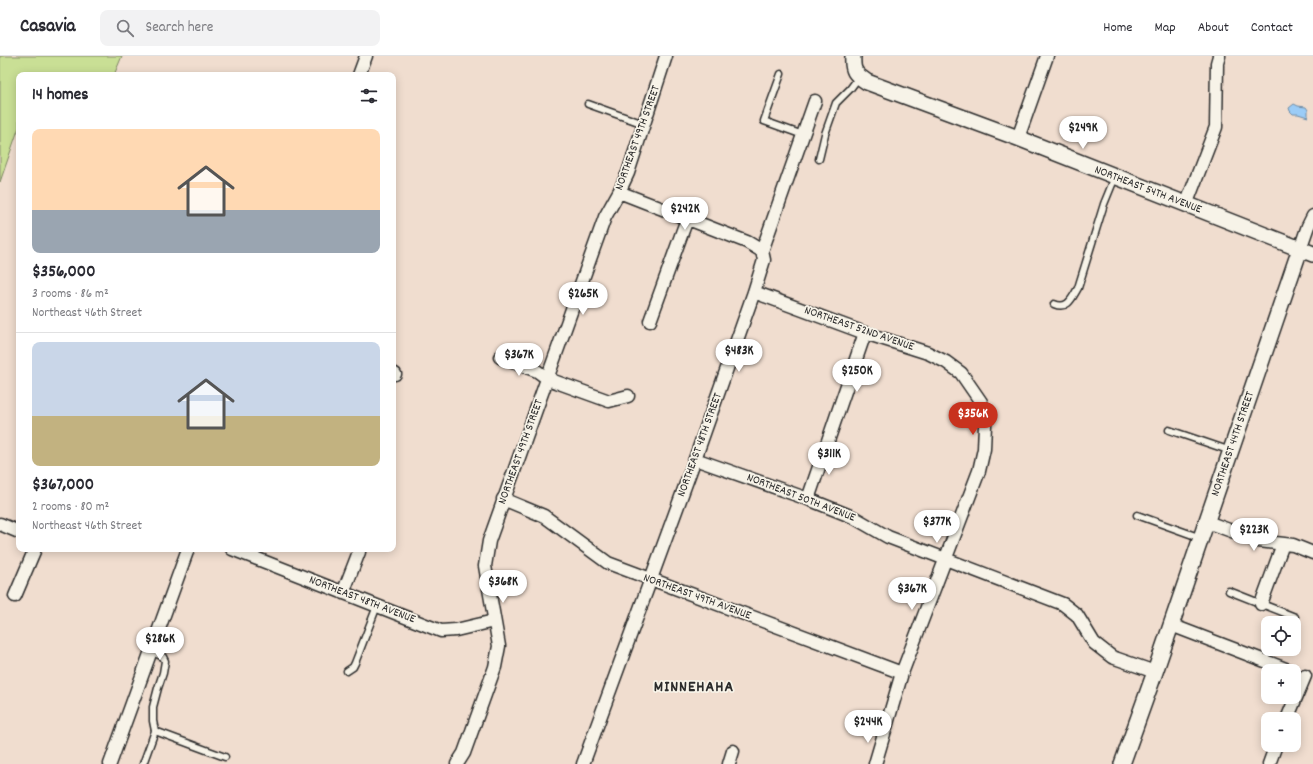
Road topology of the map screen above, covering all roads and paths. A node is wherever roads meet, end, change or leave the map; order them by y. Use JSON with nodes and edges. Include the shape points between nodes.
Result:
{"nodes":[{"id":1,"x":366,"y":56,"type":"edge"},
{"id":2,"x":666,"y":56,"type":"edge"},
{"id":3,"x":1047,"y":56,"type":"edge"},
{"id":4,"x":1219,"y":56,"type":"edge"},
{"id":5,"x":855,"y":67,"type":"edge"},
{"id":6,"x":360,"y":72,"type":"edge"},
{"id":7,"x":781,"y":74,"type":"dead end"},
{"id":8,"x":815,"y":101,"type":"dead end"},
{"id":9,"x":588,"y":104,"type":"dead end"},
{"id":10,"x":644,"y":124,"type":"junction"},
{"id":11,"x":803,"y":135,"type":"junction"},
{"id":12,"x":1018,"y":138,"type":"junction"},
{"id":13,"x":819,"y":159,"type":"dead end"},
{"id":14,"x":1116,"y":178,"type":"junction"},
{"id":15,"x":619,"y":192,"type":"junction"},
{"id":16,"x":1186,"y":205,"type":"junction"},
{"id":17,"x":1313,"y":216,"type":"edge"},
{"id":18,"x":687,"y":219,"type":"junction"},
{"id":19,"x":762,"y":251,"type":"junction"},
{"id":20,"x":1307,"y":251,"type":"edge"},
{"id":21,"x":754,"y":292,"type":"junction"},
{"id":22,"x":1054,"y":304,"type":"dead end"},
{"id":23,"x":650,"y":321,"type":"dead end"},
{"id":24,"x":865,"y":333,"type":"junction"},
{"id":25,"x":500,"y":357,"type":"dead end"},
{"id":26,"x":548,"y":379,"type":"junction"},
{"id":27,"x":628,"y":396,"type":"dead end"},
{"id":28,"x":1169,"y":430,"type":"dead end"},
{"id":29,"x":1231,"y":451,"type":"junction"},
{"id":30,"x":695,"y":459,"type":"junction"},
{"id":31,"x":503,"y":499,"type":"junction"},
{"id":32,"x":808,"y":499,"type":"junction"},
{"id":33,"x":1137,"y":515,"type":"dead end"},
{"id":34,"x":1207,"y":522,"type":"junction"},
{"id":35,"x":0,"y":524,"type":"edge"},
{"id":36,"x":16,"y":531,"type":"edge"},
{"id":37,"x":1201,"y":538,"type":"junction"},
{"id":38,"x":1283,"y":544,"type":"junction"},
{"id":39,"x":34,"y":552,"type":"edge"},
{"id":40,"x":187,"y":552,"type":"edge"},
{"id":41,"x":240,"y":552,"type":"edge"},
{"id":42,"x":359,"y":552,"type":"edge"},
{"id":43,"x":1313,"y":553,"type":"edge"},
{"id":44,"x":944,"y":559,"type":"junction"},
{"id":45,"x":651,"y":580,"type":"junction"},
{"id":46,"x":1230,"y":591,"type":"dead end"},
{"id":47,"x":343,"y":593,"type":"junction"},
{"id":48,"x":16,"y":596,"type":"dead end"},
{"id":49,"x":1261,"y":604,"type":"junction"},
{"id":50,"x":377,"y":606,"type":"junction"},
{"id":51,"x":1292,"y":616,"type":"edge"},
{"id":52,"x":494,"y":621,"type":"junction"},
{"id":53,"x":1171,"y":625,"type":"junction"},
{"id":54,"x":150,"y":651,"type":"junction"},
{"id":55,"x":1272,"y":664,"type":"edge"},
{"id":56,"x":347,"y":671,"type":"dead end"},
{"id":57,"x":1155,"y":672,"type":"junction"},
{"id":58,"x":902,"y":673,"type":"junction"},
{"id":59,"x":155,"y":731,"type":"junction"},
{"id":60,"x":733,"y":751,"type":"dead end"},
{"id":61,"x":1273,"y":752,"type":"edge"},
{"id":62,"x":225,"y":757,"type":"dead end"},
{"id":63,"x":110,"y":764,"type":"edge"},
{"id":64,"x":143,"y":764,"type":"edge"},
{"id":65,"x":457,"y":764,"type":"edge"},
{"id":66,"x":584,"y":764,"type":"edge"},
{"id":67,"x":729,"y":764,"type":"edge"},
{"id":68,"x":875,"y":764,"type":"edge"},
{"id":69,"x":1122,"y":764,"type":"edge"},
{"id":70,"x":1269,"y":764,"type":"edge"}],
"edges":[{"from":1,"to":6,"type":"street"},
{"from":2,"to":10,"type":"street","name":"NORTHEAST 49TH STREET"},
{"from":3,"to":12,"type":"street"},
{"from":4,"to":16,"type":"street","via":[[1216,126]]},
{"from":5,"to":12,"type":"street","name":"NORTHEAST 54TH AVENUE","via":[[873,84]]},
{"from":5,"to":13,"type":"lane","via":[[850,89],[836,103]]},
{"from":7,"to":11,"type":"lane","via":[[764,121]]},
{"from":8,"to":11,"type":"street","name":"NORTHEAST 48TH STREET"},
{"from":9,"to":10,"type":"lane"},
{"from":10,"to":15,"type":"street","name":"NORTHEAST 49TH STREET"},
{"from":11,"to":19,"type":"street","name":"NORTHEAST 48TH STREET"},
{"from":12,"to":14,"type":"street","name":"NORTHEAST 54TH AVENUE"},
{"from":14,"to":16,"type":"street","name":"NORTHEAST 54TH AVENUE"},
{"from":14,"to":22,"type":"lane","via":[[1100,215],[1078,288],[1066,305]]},
{"from":15,"to":18,"type":"street"},
{"from":15,"to":26,"type":"street","name":"NORTHEAST 49TH STREET","via":[[605,217]]},
{"from":16,"to":20,"type":"street","name":"NORTHEAST 54TH AVENUE"},
{"from":17,"to":20,"type":"street","name":"NORTHEAST 44TH STREET","via":[[1308,226]]},
{"from":18,"to":19,"type":"street","via":[[747,242]]},
{"from":18,"to":23,"type":"street"},
{"from":19,"to":21,"type":"street","name":"NORTHEAST 48TH STREET","via":[[764,260]]},
{"from":20,"to":29,"type":"street","name":"NORTHEAST 44TH STREET"},
{"from":21,"to":24,"type":"street","name":"NORTHEAST 52ND AVENUE"},
{"from":21,"to":30,"type":"street","name":"NORTHEAST 48TH STREET"},
{"from":24,"to":32,"type":"street"},
{"from":24,"to":44,"type":"street","name":"NORTHEAST 52ND AVENUE","via":[[928,353],[946,362],[961,373],[981,402],[985,425],[984,449],[979,470]]},
{"from":25,"to":26,"type":"street","via":[[537,371]]},
{"from":26,"to":27,"type":"street","via":[[609,401]]},
{"from":26,"to":31,"type":"street","name":"NORTHEAST 49TH STREET"},
{"from":28,"to":29,"type":"lane"},
{"from":29,"to":34,"type":"street","name":"NORTHEAST 44TH STREET"},
{"from":30,"to":32,"type":"street","name":"NORTHEAST 50TH AVENUE"},
{"from":30,"to":45,"type":"street","name":"NORTHEAST 48TH STREET"},
{"from":31,"to":45,"type":"street","name":"NORTHEAST 49TH AVENUE","via":[[544,516],[608,563]]},
{"from":31,"to":52,"type":"street","name":"NORTHEAST 49TH STREET","via":[[489,541],[485,566]]},
{"from":32,"to":44,"type":"street","name":"NORTHEAST 50TH AVENUE","via":[[853,517],[888,537]]},
{"from":33,"to":37,"type":"lane"},
{"from":34,"to":37,"type":"street","name":"NORTHEAST 44TH STREET"},
{"from":34,"to":38,"type":"street","via":[[1259,541]]},
{"from":35,"to":36,"type":"street"},
{"from":37,"to":53,"type":"street","name":"NORTHEAST 44TH STREET"},
{"from":38,"to":43,"type":"street"},
{"from":38,"to":49,"type":"street"},
{"from":39,"to":48,"type":"street"},
{"from":40,"to":54,"type":"street"},
{"from":41,"to":47,"type":"street","name":"NORTHEAST 48TH AVENUE"},
{"from":42,"to":47,"type":"street"},
{"from":44,"to":57,"type":"street","name":"NORTHEAST 50TH AVENUE","via":[[1063,604],[1077,615],[1094,643],[1112,657]]},
{"from":44,"to":58,"type":"street","name":"NORTHEAST 52ND AVENUE"},
{"from":45,"to":58,"type":"street","name":"NORTHEAST 49TH AVENUE"},
{"from":45,"to":66,"type":"street","name":"NORTHEAST 48TH STREET"},
{"from":46,"to":49,"type":"lane"},
{"from":47,"to":50,"type":"street","name":"NORTHEAST 48TH AVENUE"},
{"from":49,"to":51,"type":"lane"},
{"from":50,"to":52,"type":"street","name":"NORTHEAST 48TH AVENUE","via":[[441,631]]},
{"from":50,"to":56,"type":"lane","via":[[355,663]]},
{"from":52,"to":65,"type":"street","name":"NORTHEAST 49TH STREET","via":[[499,646],[495,667],[464,753]]},
{"from":53,"to":55,"type":"street"},
{"from":53,"to":57,"type":"street","name":"NORTHEAST 44TH STREET"},
{"from":54,"to":59,"type":"lane","via":[[161,655],[164,661],[163,673],[153,703]]},
{"from":54,"to":63,"type":"street"},
{"from":57,"to":69,"type":"street","name":"NORTHEAST 44TH STREET"},
{"from":58,"to":68,"type":"street","name":"NORTHEAST 52ND AVENUE"},
{"from":59,"to":62,"type":"lane"},
{"from":59,"to":64,"type":"lane"},
{"from":60,"to":67,"type":"street"},
{"from":61,"to":70,"type":"street"}]}
